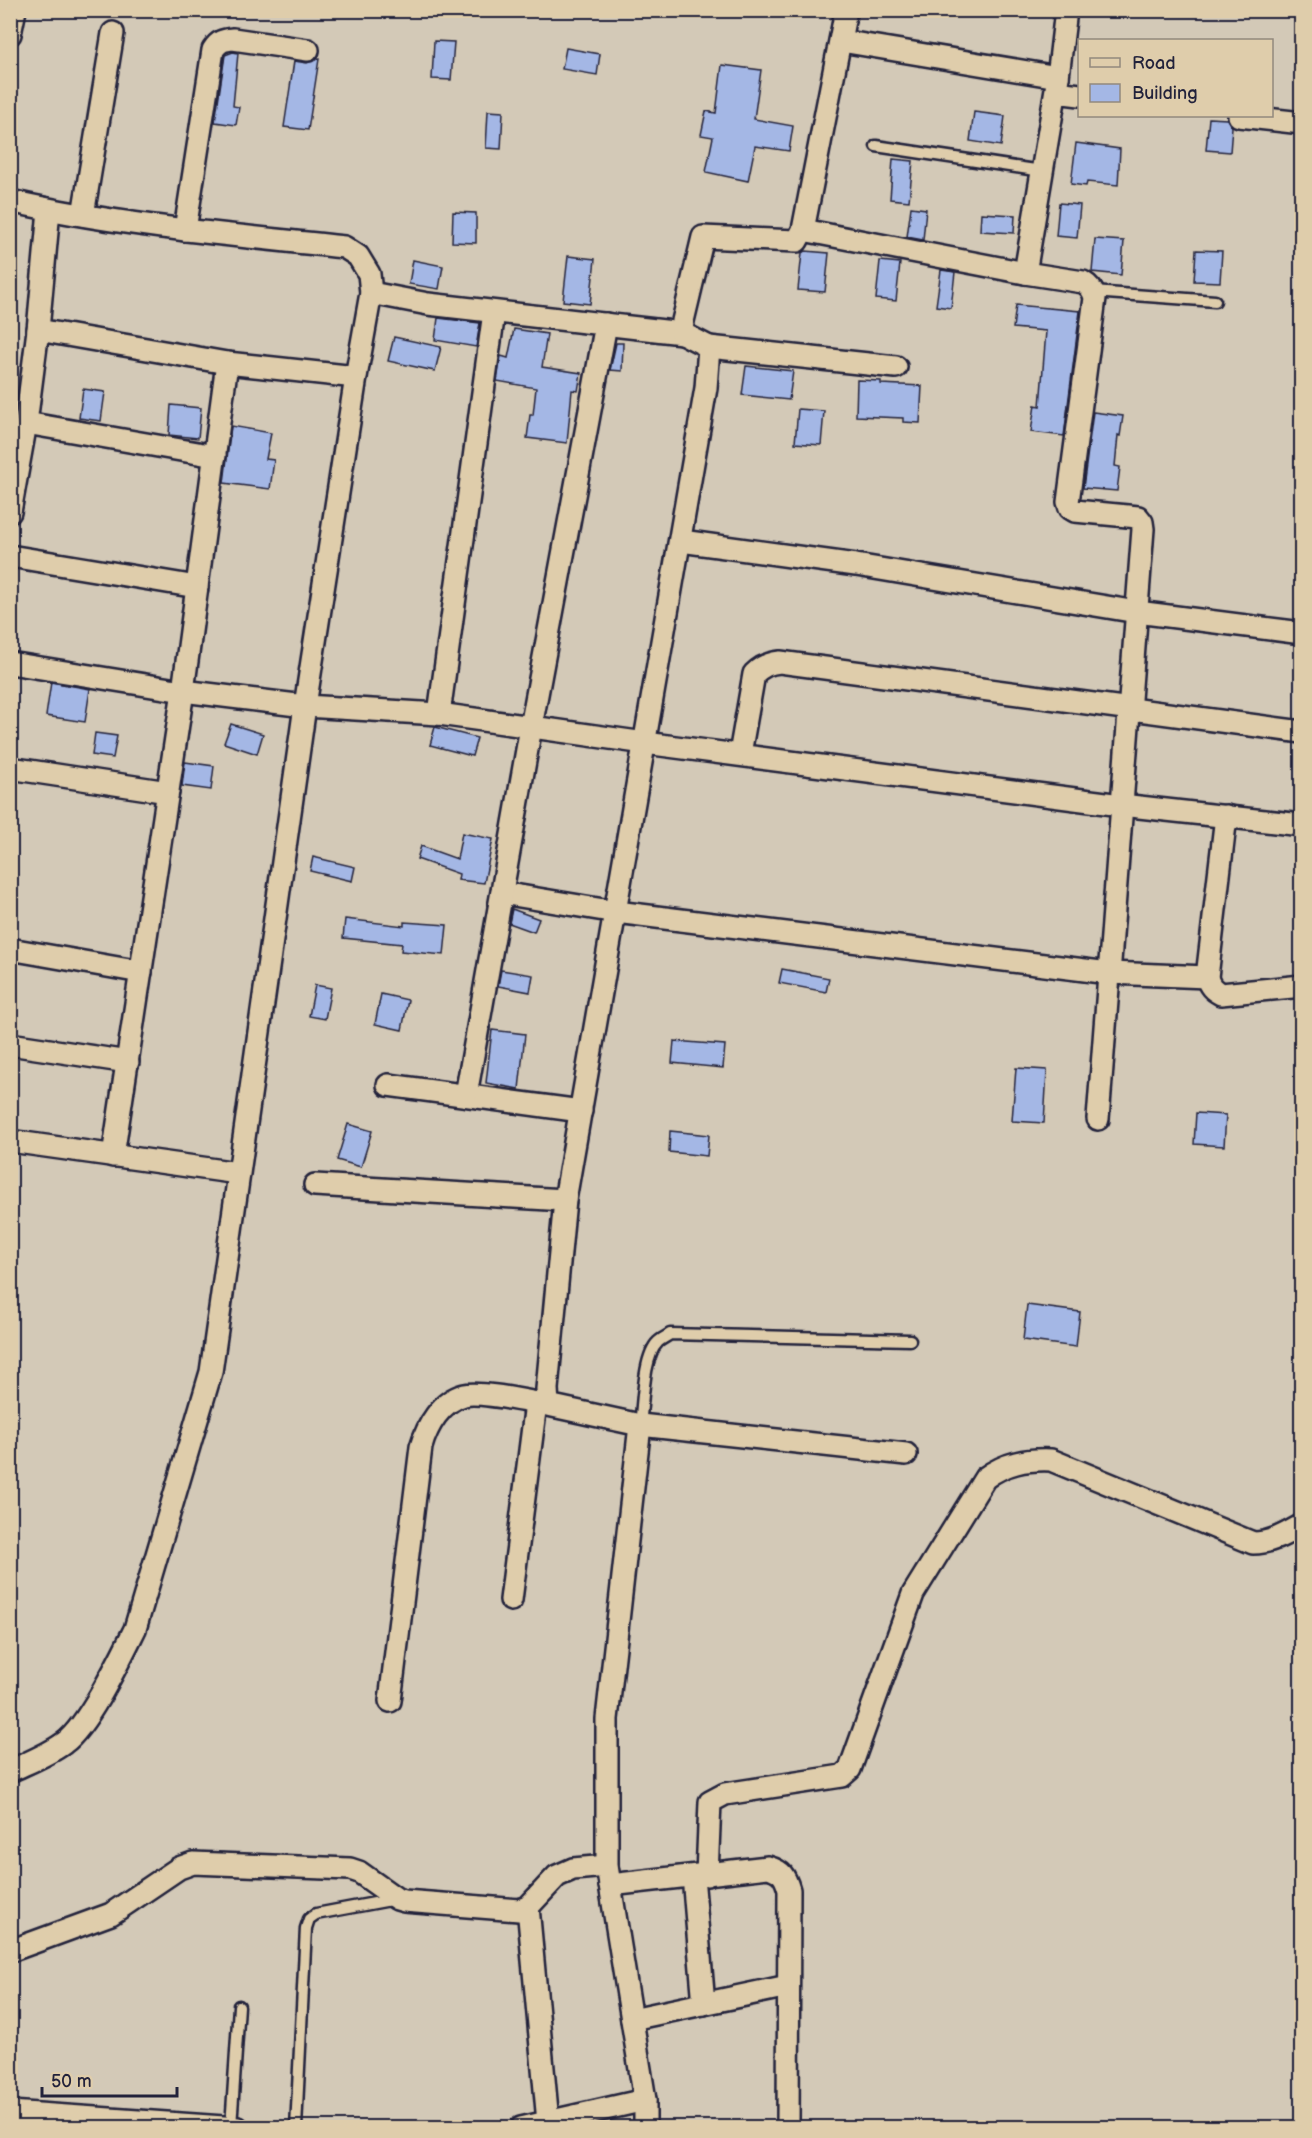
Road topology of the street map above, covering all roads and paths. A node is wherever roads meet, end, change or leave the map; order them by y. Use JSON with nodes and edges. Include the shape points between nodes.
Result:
{"nodes":[{"id":1,"x":15,"y":10,"type":"edge"},
{"id":2,"x":846,"y":10,"type":"edge"},
{"id":3,"x":1066,"y":10,"type":"edge"},
{"id":4,"x":113,"y":33,"type":"dead end"},
{"id":5,"x":10,"y":34,"type":"edge"},
{"id":6,"x":841,"y":41,"type":"junction"},
{"id":7,"x":308,"y":50,"type":"dead end"},
{"id":8,"x":1057,"y":85,"type":"junction"},
{"id":9,"x":1078,"y":94,"type":"edge"},
{"id":10,"x":1248,"y":117,"type":"edge"},
{"id":11,"x":1302,"y":123,"type":"edge"},
{"id":12,"x":876,"y":146,"type":"dead end"},
{"id":13,"x":1042,"y":171,"type":"junction"},
{"id":14,"x":10,"y":201,"type":"edge"},
{"id":15,"x":49,"y":210,"type":"junction"},
{"id":16,"x":83,"y":215,"type":"junction"},
{"id":17,"x":185,"y":230,"type":"junction"},
{"id":18,"x":803,"y":230,"type":"junction"},
{"id":19,"x":1025,"y":273,"type":"junction"},
{"id":20,"x":1093,"y":292,"type":"junction"},
{"id":21,"x":371,"y":293,"type":"junction"},
{"id":22,"x":1215,"y":301,"type":"dead end"},
{"id":23,"x":494,"y":312,"type":"junction"},
{"id":24,"x":606,"y":324,"type":"junction"},
{"id":25,"x":38,"y":330,"type":"junction"},
{"id":26,"x":682,"y":333,"type":"junction"},
{"id":27,"x":709,"y":347,"type":"junction"},
{"id":28,"x":227,"y":363,"type":"junction"},
{"id":29,"x":896,"y":367,"type":"dead end"},
{"id":30,"x":356,"y":377,"type":"junction"},
{"id":31,"x":26,"y":423,"type":"junction"},
{"id":32,"x":215,"y":456,"type":"junction"},
{"id":33,"x":10,"y":512,"type":"edge"},
{"id":34,"x":681,"y":541,"type":"junction"},
{"id":35,"x":10,"y":556,"type":"edge"},
{"id":36,"x":197,"y":587,"type":"junction"},
{"id":37,"x":1137,"y":612,"type":"junction"},
{"id":38,"x":1302,"y":633,"type":"edge"},
{"id":39,"x":10,"y":663,"type":"edge"},
{"id":40,"x":183,"y":691,"type":"junction"},
{"id":41,"x":305,"y":706,"type":"junction"},
{"id":42,"x":1131,"y":710,"type":"junction"},
{"id":43,"x":439,"y":714,"type":"junction"},
{"id":44,"x":531,"y":727,"type":"junction"},
{"id":45,"x":1302,"y":732,"type":"edge"},
{"id":46,"x":645,"y":743,"type":"junction"},
{"id":47,"x":740,"y":754,"type":"junction"},
{"id":48,"x":10,"y":768,"type":"edge"},
{"id":49,"x":168,"y":792,"type":"junction"},
{"id":50,"x":1121,"y":805,"type":"junction"},
{"id":51,"x":1226,"y":816,"type":"junction"},
{"id":52,"x":1302,"y":825,"type":"edge"},
{"id":53,"x":502,"y":893,"type":"junction"},
{"id":54,"x":616,"y":912,"type":"junction"},
{"id":55,"x":10,"y":949,"type":"edge"},
{"id":56,"x":141,"y":972,"type":"junction"},
{"id":57,"x":1109,"y":973,"type":"junction"},
{"id":58,"x":1207,"y":977,"type":"junction"},
{"id":59,"x":1302,"y":986,"type":"edge"},
{"id":60,"x":10,"y":1044,"type":"edge"},
{"id":61,"x":128,"y":1062,"type":"junction"},
{"id":62,"x":388,"y":1085,"type":"dead end"},
{"id":63,"x":466,"y":1095,"type":"junction"},
{"id":64,"x":581,"y":1111,"type":"junction"},
{"id":65,"x":1098,"y":1119,"type":"dead end"},
{"id":66,"x":10,"y":1141,"type":"edge"},
{"id":67,"x":113,"y":1156,"type":"junction"},
{"id":68,"x":238,"y":1173,"type":"junction"},
{"id":69,"x":315,"y":1185,"type":"dead end"},
{"id":70,"x":565,"y":1200,"type":"junction"},
{"id":71,"x":910,"y":1340,"type":"dead end"},
{"id":72,"x":542,"y":1404,"type":"junction"},
{"id":73,"x":640,"y":1425,"type":"junction"},
{"id":74,"x":906,"y":1454,"type":"dead end"},
{"id":75,"x":1302,"y":1525,"type":"edge"},
{"id":76,"x":511,"y":1600,"type":"dead end"},
{"id":77,"x":390,"y":1701,"type":"dead end"},
{"id":78,"x":10,"y":1771,"type":"edge"},
{"id":79,"x":608,"y":1875,"type":"junction"},
{"id":80,"x":700,"y":1875,"type":"junction"},
{"id":81,"x":397,"y":1899,"type":"junction"},
{"id":82,"x":528,"y":1907,"type":"junction"},
{"id":83,"x":10,"y":1951,"type":"edge"},
{"id":84,"x":788,"y":1986,"type":"junction"},
{"id":85,"x":704,"y":2004,"type":"junction"},
{"id":86,"x":239,"y":2006,"type":"dead end"},
{"id":87,"x":632,"y":2019,"type":"junction"},
{"id":88,"x":645,"y":2100,"type":"junction"},
{"id":89,"x":10,"y":2112,"type":"edge"},
{"id":90,"x":549,"y":2122,"type":"junction"},
{"id":91,"x":231,"y":2127,"type":"edge"},
{"id":92,"x":238,"y":2127,"type":"edge"},
{"id":93,"x":296,"y":2127,"type":"edge"},
{"id":94,"x":521,"y":2127,"type":"edge"},
{"id":95,"x":645,"y":2127,"type":"edge"},
{"id":96,"x":788,"y":2127,"type":"edge"}],
"edges":[{"from":1,"to":5,"type":"street"},
{"from":2,"to":6,"type":"street"},
{"from":3,"to":8,"type":"street"},
{"from":4,"to":16,"type":"street"},
{"from":6,"to":8,"type":"street"},
{"from":6,"to":18,"type":"street"},
{"from":7,"to":17,"type":"street","via":[[233,39],[222,40],[213,50]]},
{"from":8,"to":9,"type":"street"},
{"from":8,"to":13,"type":"street"},
{"from":10,"to":11,"type":"street"},
{"from":12,"to":13,"type":"lane"},
{"from":13,"to":19,"type":"street"},
{"from":14,"to":15,"type":"street"},
{"from":15,"to":16,"type":"street"},
{"from":15,"to":25,"type":"street"},
{"from":16,"to":17,"type":"street"},
{"from":17,"to":21,"type":"street","via":[[344,247],[358,256],[369,274]]},
{"from":18,"to":19,"type":"street"},
{"from":18,"to":26,"type":"street","via":[[797,241],[704,237]]},
{"from":19,"to":20,"type":"street","via":[[1083,282]]},
{"from":20,"to":22,"type":"lane"},
{"from":20,"to":37,"type":"street","via":[[1068,502],[1075,511],[1133,515],[1142,522]]},
{"from":21,"to":23,"type":"street"},
{"from":21,"to":30,"type":"street"},
{"from":23,"to":24,"type":"street"},
{"from":23,"to":43,"type":"street"},
{"from":24,"to":26,"type":"street"},
{"from":24,"to":44,"type":"street"},
{"from":25,"to":28,"type":"street"},
{"from":25,"to":31,"type":"street"},
{"from":26,"to":27,"type":"street"},
{"from":27,"to":29,"type":"street"},
{"from":27,"to":34,"type":"street"},
{"from":28,"to":30,"type":"street"},
{"from":28,"to":32,"type":"street"},
{"from":30,"to":41,"type":"street"},
{"from":31,"to":32,"type":"street"},
{"from":31,"to":33,"type":"street"},
{"from":32,"to":36,"type":"street"},
{"from":34,"to":37,"type":"street","via":[[856,565]]},
{"from":34,"to":46,"type":"street"},
{"from":35,"to":36,"type":"street"},
{"from":36,"to":40,"type":"street"},
{"from":37,"to":38,"type":"street"},
{"from":37,"to":42,"type":"street"},
{"from":39,"to":40,"type":"street"},
{"from":40,"to":41,"type":"street"},
{"from":40,"to":49,"type":"street"},
{"from":41,"to":43,"type":"street"},
{"from":41,"to":68,"type":"street"},
{"from":42,"to":45,"type":"street"},
{"from":42,"to":47,"type":"street","via":[[769,663],[754,674]]},
{"from":42,"to":50,"type":"street"},
{"from":43,"to":44,"type":"street"},
{"from":44,"to":46,"type":"street"},
{"from":44,"to":53,"type":"street"},
{"from":46,"to":47,"type":"street"},
{"from":46,"to":54,"type":"street"},
{"from":47,"to":50,"type":"street"},
{"from":48,"to":49,"type":"street"},
{"from":49,"to":56,"type":"street"},
{"from":50,"to":51,"type":"street"},
{"from":50,"to":57,"type":"street"},
{"from":51,"to":52,"type":"street"},
{"from":51,"to":58,"type":"street"},
{"from":53,"to":54,"type":"street"},
{"from":53,"to":63,"type":"street"},
{"from":54,"to":57,"type":"street"},
{"from":54,"to":64,"type":"street"},
{"from":55,"to":56,"type":"street"},
{"from":56,"to":61,"type":"street"},
{"from":57,"to":58,"type":"street"},
{"from":57,"to":65,"type":"street"},
{"from":58,"to":59,"type":"street","via":[[1214,991],[1221,994]]},
{"from":60,"to":61,"type":"street"},
{"from":61,"to":67,"type":"street"},
{"from":62,"to":63,"type":"street"},
{"from":63,"to":64,"type":"street"},
{"from":64,"to":70,"type":"street"},
{"from":66,"to":67,"type":"street"},
{"from":67,"to":68,"type":"street"},
{"from":68,"to":78,"type":"street","via":[[211,1372],[135,1629],[79,1729],[47,1754]]},
{"from":69,"to":70,"type":"street"},
{"from":70,"to":72,"type":"street"},
{"from":71,"to":73,"type":"lane","via":[[670,1334],[657,1342],[647,1364]]},
{"from":72,"to":73,"type":"street"},
{"from":72,"to":76,"type":"street"},
{"from":72,"to":77,"type":"street","via":[[465,1395],[448,1403],[425,1432]]},
{"from":73,"to":74,"type":"street"},
{"from":73,"to":79,"type":"street","via":[[607,1719]]},
{"from":75,"to":80,"type":"street","via":[[1276,1539],[1253,1543],[1051,1460],[1033,1459],[997,1469],[985,1478],[913,1594],[850,1769],[842,1776],[725,1794],[711,1802]]},
{"from":79,"to":80,"type":"street"},
{"from":79,"to":82,"type":"street","via":[[573,1869],[557,1876]]},
{"from":79,"to":87,"type":"street"},
{"from":80,"to":84,"type":"street","via":[[768,1867],[779,1870],[789,1890]]},
{"from":80,"to":85,"type":"street"},
{"from":81,"to":82,"type":"street","via":[[510,1910]]},
{"from":81,"to":83,"type":"street","via":[[350,1869],[193,1863],[179,1868],[111,1914]]},
{"from":81,"to":93,"type":"lane","via":[[316,1914],[309,1919]]},
{"from":82,"to":90,"type":"street"},
{"from":84,"to":85,"type":"street"},
{"from":84,"to":96,"type":"street"},
{"from":85,"to":87,"type":"street"},
{"from":86,"to":91,"type":"lane"},
{"from":87,"to":88,"type":"street"},
{"from":88,"to":90,"type":"street"},
{"from":88,"to":95,"type":"street"},
{"from":89,"to":91,"type":"street"},
{"from":90,"to":94,"type":"street"},
{"from":91,"to":92,"type":"street"}]}
